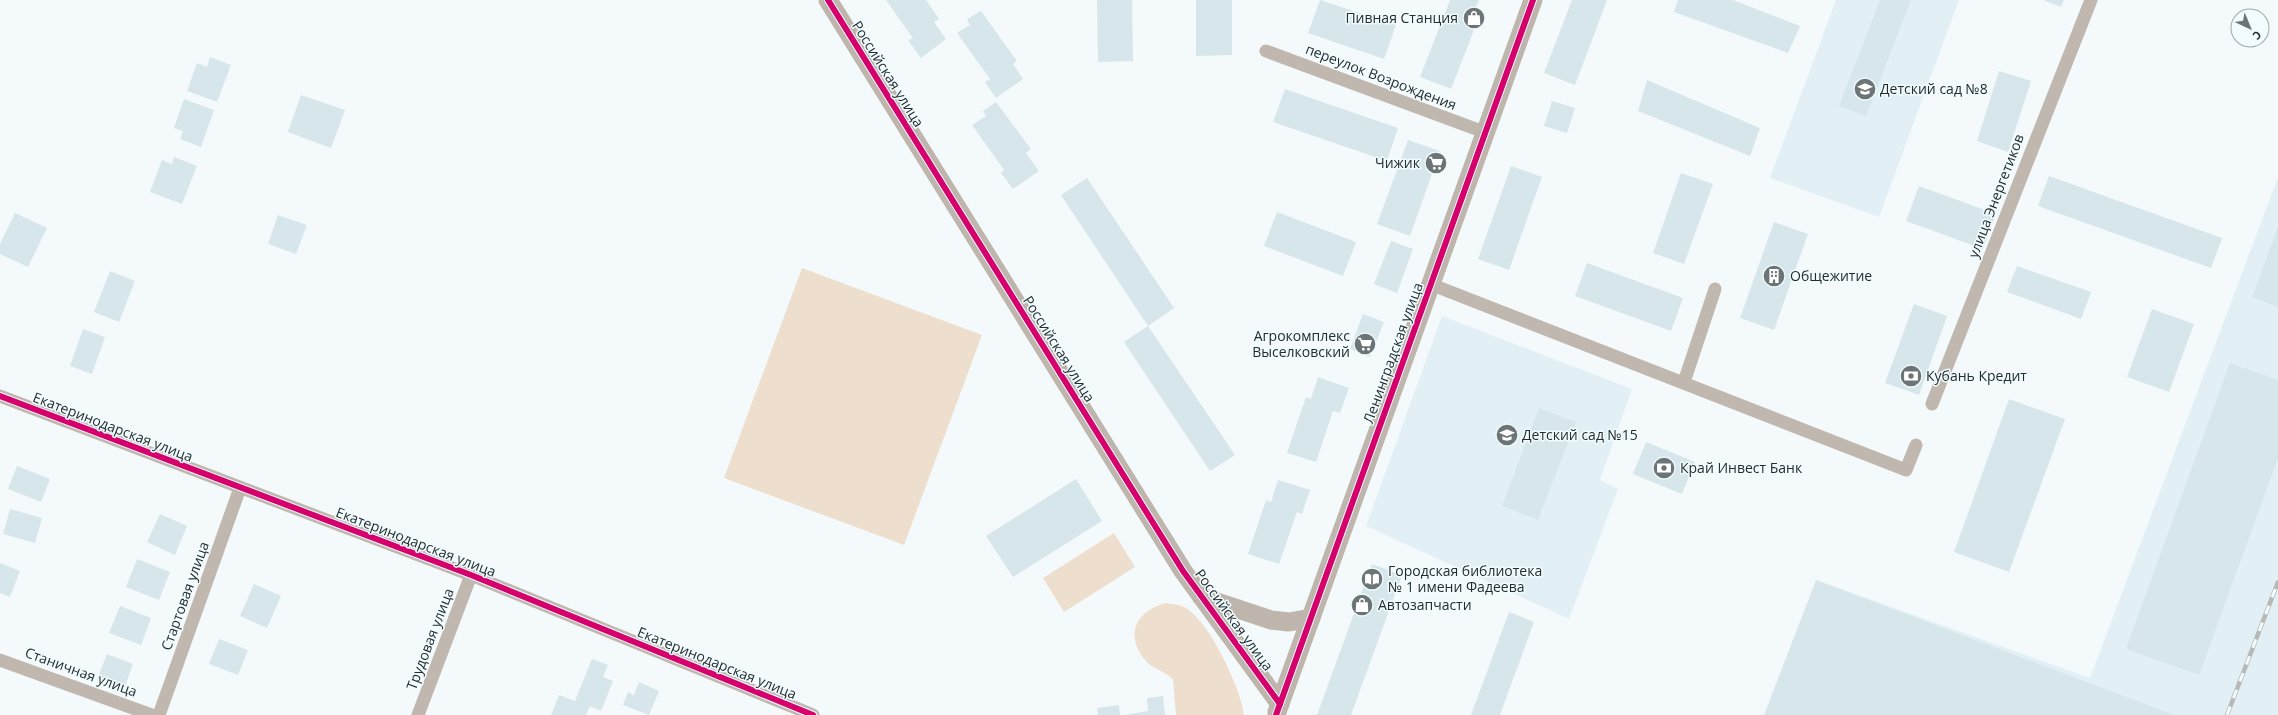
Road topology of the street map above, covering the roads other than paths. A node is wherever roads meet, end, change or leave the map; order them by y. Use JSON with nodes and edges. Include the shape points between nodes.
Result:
{"nodes":[{"id":1,"x":828,"y":0,"type":"edge"},
{"id":2,"x":1533,"y":0,"type":"edge"},
{"id":3,"x":2091,"y":0,"type":"edge"},
{"id":4,"x":1266,"y":51,"type":"dead end"},
{"id":5,"x":1484,"y":132,"type":"junction"},
{"id":6,"x":1430,"y":284,"type":"junction"},
{"id":7,"x":1715,"y":289,"type":"dead end"},
{"id":8,"x":1684,"y":382,"type":"junction"},
{"id":9,"x":3,"y":398,"type":"edge"},
{"id":10,"x":1932,"y":404,"type":"dead end"},
{"id":11,"x":1916,"y":445,"type":"dead end"},
{"id":12,"x":240,"y":488,"type":"junction"},
{"id":13,"x":471,"y":575,"type":"junction"},
{"id":14,"x":1202,"y":597,"type":"junction"},
{"id":15,"x":1311,"y":618,"type":"junction"},
{"id":16,"x":0,"y":660,"type":"edge"},
{"id":17,"x":1278,"y":709,"type":"edge"},
{"id":18,"x":152,"y":715,"type":"edge"},
{"id":19,"x":159,"y":715,"type":"edge"},
{"id":20,"x":418,"y":715,"type":"edge"},
{"id":21,"x":813,"y":715,"type":"edge"}],
"edges":[{"from":1,"to":14,"type":"street","name":"Российская улица"},
{"from":2,"to":5,"type":"street","name":"Ленинградская улица"},
{"from":3,"to":10,"type":"street","name":"улица Энергетиков"},
{"from":4,"to":5,"type":"street","name":"переулок Возрождения"},
{"from":5,"to":6,"type":"street","name":"Ленинградская улица"},
{"from":6,"to":8,"type":"street"},
{"from":6,"to":15,"type":"street","name":"Ленинградская улица"},
{"from":7,"to":8,"type":"street"},
{"from":8,"to":11,"type":"street","via":[[1906,470]]},
{"from":9,"to":12,"type":"street","name":"Екатеринодарская улица"},
{"from":12,"to":13,"type":"street","name":"Екатеринодарская улица"},
{"from":12,"to":19,"type":"street","name":"Стартовая улица"},
{"from":13,"to":20,"type":"street","name":"Трудовая улица"},
{"from":13,"to":21,"type":"street","name":"Екатеринодарская улица"},
{"from":14,"to":15,"type":"street","name":"Российская улица","via":[[1271,620],[1289,622]]},
{"from":14,"to":17,"type":"street","name":"Российская улица"},
{"from":15,"to":17,"type":"street","name":"Ленинградская улица"},
{"from":16,"to":18,"type":"street","name":"Станичная улица"}]}
